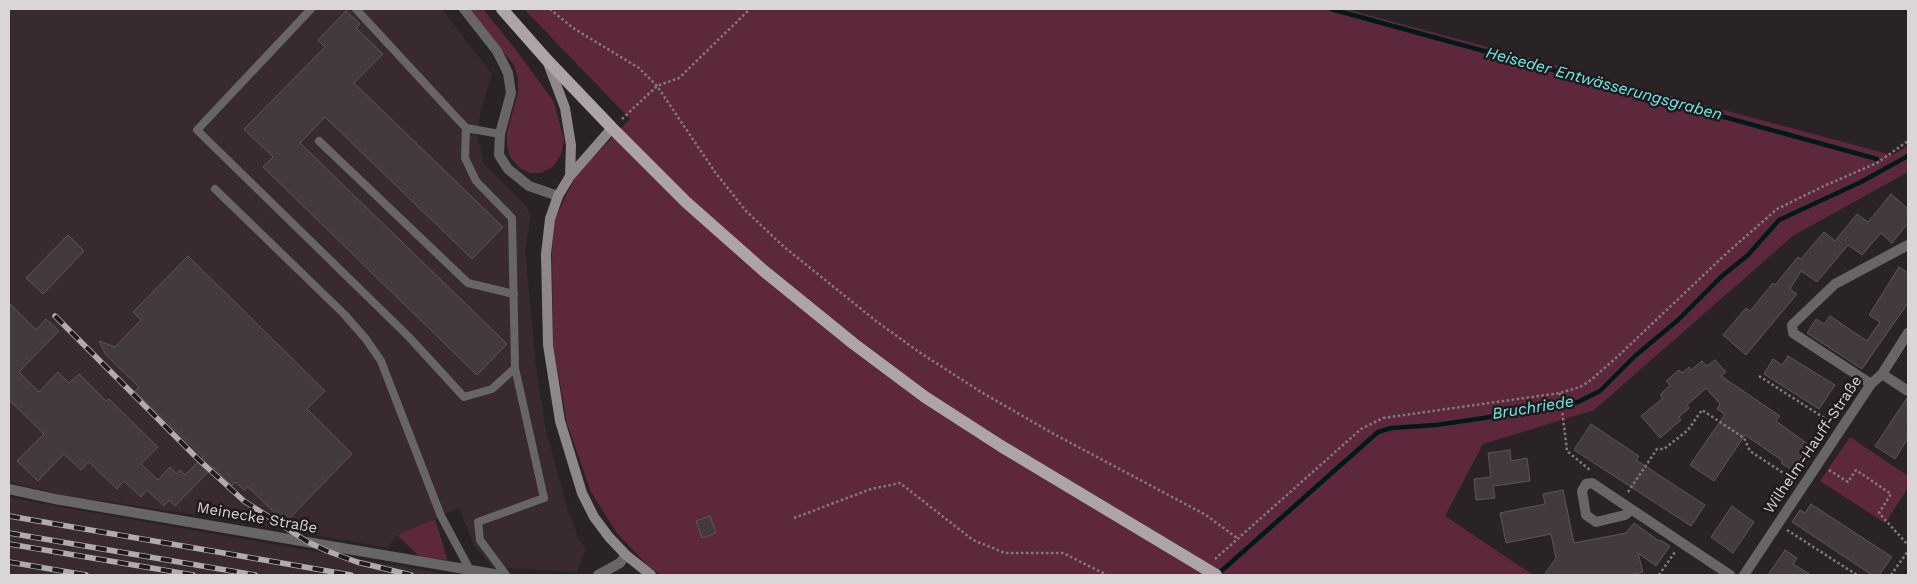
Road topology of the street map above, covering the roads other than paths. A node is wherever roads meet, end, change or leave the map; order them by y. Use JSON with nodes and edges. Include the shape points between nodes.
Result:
{"nodes":[{"id":1,"x":312,"y":9,"type":"edge"},
{"id":2,"x":356,"y":9,"type":"edge"},
{"id":3,"x":464,"y":9,"type":"edge"},
{"id":4,"x":502,"y":9,"type":"edge"},
{"id":5,"x":547,"y":60,"type":"junction"},
{"id":6,"x":466,"y":128,"type":"junction"},
{"id":7,"x":612,"y":128,"type":"junction"},
{"id":8,"x":500,"y":134,"type":"junction"},
{"id":9,"x":319,"y":141,"type":"dead end"},
{"id":10,"x":570,"y":176,"type":"junction"},
{"id":11,"x":215,"y":189,"type":"dead end"},
{"id":12,"x":558,"y":196,"type":"junction"},
{"id":13,"x":1908,"y":245,"type":"edge"},
{"id":14,"x":514,"y":294,"type":"junction"},
{"id":15,"x":1908,"y":333,"type":"edge"},
{"id":16,"x":515,"y":368,"type":"junction"},
{"id":17,"x":1882,"y":374,"type":"junction"},
{"id":18,"x":1871,"y":384,"type":"junction"},
{"id":19,"x":1908,"y":392,"type":"edge"},
{"id":20,"x":9,"y":489,"type":"edge"},
{"id":21,"x":1631,"y":510,"type":"junction"},
{"id":22,"x":626,"y":556,"type":"junction"},
{"id":23,"x":470,"y":570,"type":"junction"},
{"id":24,"x":500,"y":575,"type":"edge"},
{"id":25,"x":506,"y":575,"type":"edge"},
{"id":26,"x":598,"y":575,"type":"edge"},
{"id":27,"x":651,"y":575,"type":"edge"},
{"id":28,"x":1216,"y":575,"type":"edge"},
{"id":29,"x":1730,"y":575,"type":"edge"},
{"id":30,"x":1744,"y":575,"type":"edge"}],
"edges":[{"from":1,"to":16,"type":"lane","via":[[197,130],[409,337],[464,397],[492,389]]},
{"from":2,"to":6,"type":"lane"},
{"from":3,"to":8,"type":"street","via":[[497,50],[508,73],[511,93]]},
{"from":4,"to":5,"type":"main road"},
{"from":5,"to":7,"type":"main road"},
{"from":5,"to":10,"type":"street","via":[[565,108],[571,145]]},
{"from":6,"to":8,"type":"lane"},
{"from":6,"to":14,"type":"lane","via":[[465,158],[476,181],[512,218]]},
{"from":7,"to":10,"type":"street"},
{"from":7,"to":28,"type":"main road","via":[[693,208],[764,271],[925,397]]},
{"from":8,"to":12,"type":"street","via":[[499,155],[508,169],[529,186]]},
{"from":9,"to":14,"type":"lane","via":[[468,283]]},
{"from":10,"to":12,"type":"street"},
{"from":11,"to":23,"type":"lane","via":[[344,314],[382,361],[441,516]]},
{"from":12,"to":22,"type":"street","via":[[550,218],[545,291],[548,345],[560,421],[582,493],[594,516]]},
{"from":13,"to":18,"type":"street","via":[[1835,284],[1792,325],[1793,333]]},
{"from":14,"to":16,"type":"lane"},
{"from":15,"to":17,"type":"street","name":"Wilhelm-Hauff-Straße"},
{"from":16,"to":25,"type":"lane","via":[[544,498],[478,522],[480,540]]},
{"from":17,"to":18,"type":"street","name":"Wilhelm-Hauff-Straße"},
{"from":17,"to":19,"type":"street"},
{"from":18,"to":30,"type":"street","name":"Wilhelm-Hauff-Straße"},
{"from":20,"to":23,"type":"street","name":"Meinecke Straße"},
{"from":21,"to":21,"type":"street","via":[[1592,483],[1586,484],[1582,490],[1586,515],[1596,522],[1625,515]]},
{"from":21,"to":29,"type":"street"},
{"from":22,"to":26,"type":"street"},
{"from":22,"to":27,"type":"street"},
{"from":23,"to":24,"type":"street","name":"Meinecke Straße"}]}
